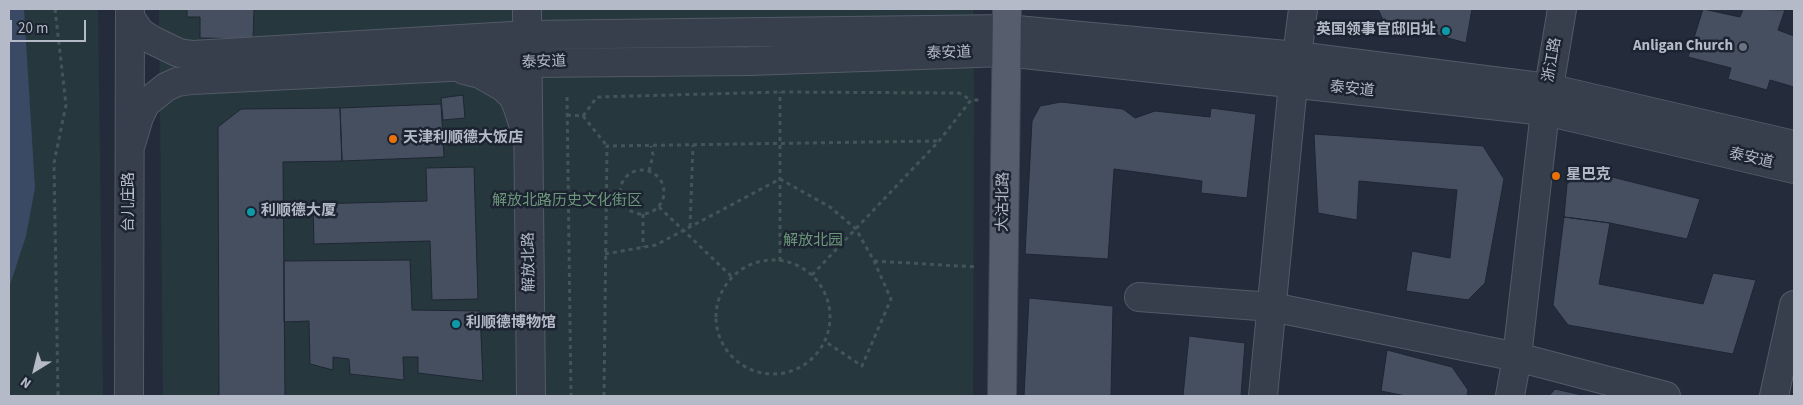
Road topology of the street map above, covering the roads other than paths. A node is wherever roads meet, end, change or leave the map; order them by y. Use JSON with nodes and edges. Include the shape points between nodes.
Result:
{"nodes":[{"id":1,"x":1303,"y":9,"type":"edge"},
{"id":2,"x":1562,"y":9,"type":"edge"},
{"id":3,"x":130,"y":13,"type":"edge"},
{"id":4,"x":527,"y":22,"type":"edge"},
{"id":5,"x":1006,"y":30,"type":"edge"},
{"id":6,"x":1297,"y":56,"type":"junction"},
{"id":7,"x":528,"y":63,"type":"junction"},
{"id":8,"x":447,"y":68,"type":"junction"},
{"id":9,"x":1293,"y":84,"type":"junction"},
{"id":10,"x":1547,"y":100,"type":"junction"},
{"id":11,"x":130,"y":144,"type":"junction"},
{"id":12,"x":1794,"y":145,"type":"edge"},
{"id":13,"x":529,"y":146,"type":"junction"},
{"id":14,"x":1794,"y":168,"type":"edge"},
{"id":15,"x":1139,"y":297,"type":"dead end"},
{"id":16,"x":1794,"y":305,"type":"edge"},
{"id":17,"x":1272,"y":307,"type":"junction"},
{"id":18,"x":1517,"y":358,"type":"junction"},
{"id":19,"x":129,"y":396,"type":"edge"},
{"id":20,"x":531,"y":396,"type":"edge"},
{"id":21,"x":1002,"y":396,"type":"edge"},
{"id":22,"x":1263,"y":396,"type":"edge"},
{"id":23,"x":1510,"y":396,"type":"edge"},
{"id":24,"x":1666,"y":396,"type":"edge"},
{"id":25,"x":1774,"y":396,"type":"edge"}],
"edges":[{"from":1,"to":6,"type":"street"},
{"from":2,"to":10,"type":"street","name":"浙江路"},
{"from":3,"to":4,"type":"street","name":"泰安道","via":[[140,32],[152,40],[179,53],[193,55]]},
{"from":3,"to":11,"type":"street","name":"台儿庄路"},
{"from":4,"to":5,"type":"street","name":"泰安道"},
{"from":4,"to":7,"type":"street","name":"解放北路"},
{"from":5,"to":6,"type":"street","name":"泰安道"},
{"from":5,"to":7,"type":"street","name":"泰安道","via":[[749,61]]},
{"from":5,"to":9,"type":"street","name":"泰安道"},
{"from":5,"to":21,"type":"main road","name":"大沽北路"},
{"from":6,"to":10,"type":"street","name":"泰安道"},
{"from":7,"to":8,"type":"street","name":"泰安道"},
{"from":7,"to":13,"type":"street","name":"解放北路"},
{"from":8,"to":11,"type":"street","name":"泰安道","via":[[177,82],[146,103]]},
{"from":8,"to":13,"type":"street","via":[[480,74],[513,96]]},
{"from":9,"to":10,"type":"street","name":"泰安道"},
{"from":9,"to":17,"type":"street"},
{"from":10,"to":12,"type":"street","name":"泰安道"},
{"from":10,"to":14,"type":"street","name":"泰安道"},
{"from":10,"to":18,"type":"street","name":"浙江路"},
{"from":11,"to":19,"type":"street","name":"台儿庄路"},
{"from":13,"to":20,"type":"street","name":"解放北路"},
{"from":15,"to":17,"type":"street"},
{"from":16,"to":25,"type":"street"},
{"from":17,"to":18,"type":"street"},
{"from":17,"to":22,"type":"street"},
{"from":18,"to":23,"type":"street","name":"浙江路"},
{"from":18,"to":24,"type":"street"}]}
